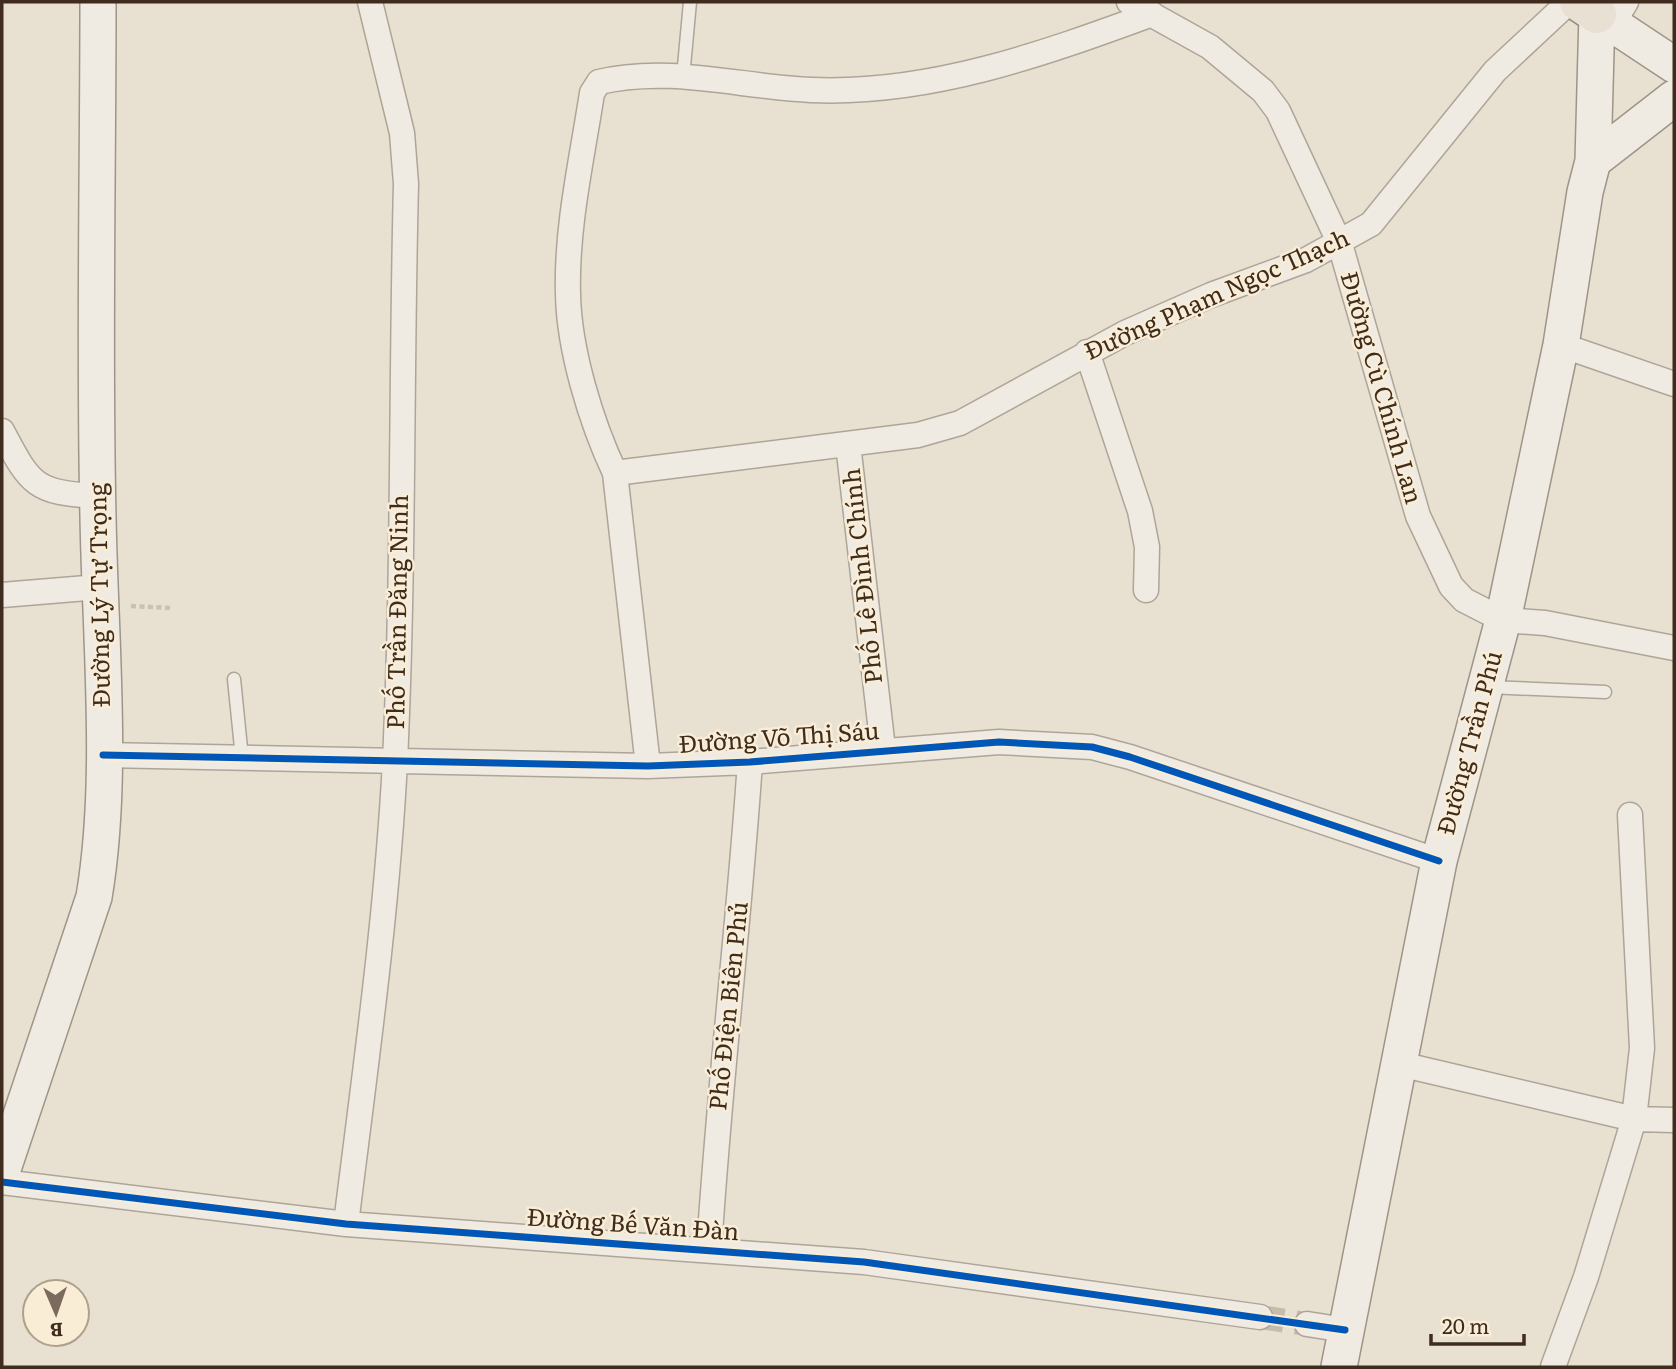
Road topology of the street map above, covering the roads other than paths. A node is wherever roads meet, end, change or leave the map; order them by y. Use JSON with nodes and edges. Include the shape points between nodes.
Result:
{"nodes":[{"id":1,"x":98,"y":2,"type":"edge"},
{"id":2,"x":370,"y":2,"type":"edge"},
{"id":3,"x":690,"y":2,"type":"edge"},
{"id":4,"x":1129,"y":2,"type":"edge"},
{"id":5,"x":1597,"y":9,"type":"edge"},
{"id":6,"x":1152,"y":14,"type":"junction"},
{"id":7,"x":1674,"y":65,"type":"edge"},
{"id":8,"x":683,"y":77,"type":"junction"},
{"id":9,"x":1674,"y":98,"type":"edge"},
{"id":10,"x":1593,"y":161,"type":"junction"},
{"id":11,"x":1340,"y":244,"type":"junction"},
{"id":12,"x":1562,"y":345,"type":"junction"},
{"id":13,"x":1087,"y":352,"type":"junction"},
{"id":14,"x":1674,"y":384,"type":"edge"},
{"id":15,"x":2,"y":431,"type":"edge"},
{"id":16,"x":848,"y":444,"type":"junction"},
{"id":17,"x":615,"y":473,"type":"junction"},
{"id":18,"x":97,"y":496,"type":"junction"},
{"id":19,"x":99,"y":587,"type":"junction"},
{"id":20,"x":1146,"y":590,"type":"dead end"},
{"id":21,"x":2,"y":595,"type":"edge"},
{"id":22,"x":1503,"y":620,"type":"junction"},
{"id":23,"x":1674,"y":648,"type":"edge"},
{"id":24,"x":234,"y":679,"type":"dead end"},
{"id":25,"x":1485,"y":687,"type":"junction"},
{"id":26,"x":1605,"y":692,"type":"dead end"},
{"id":27,"x":883,"y":750,"type":"junction"},
{"id":28,"x":103,"y":755,"type":"junction"},
{"id":29,"x":242,"y":758,"type":"junction"},
{"id":30,"x":395,"y":761,"type":"junction"},
{"id":31,"x":750,"y":762,"type":"junction"},
{"id":32,"x":648,"y":766,"type":"junction"},
{"id":33,"x":1630,"y":815,"type":"dead end"},
{"id":34,"x":1439,"y":861,"type":"junction"},
{"id":35,"x":1400,"y":1064,"type":"junction"},
{"id":36,"x":1634,"y":1119,"type":"junction"},
{"id":37,"x":1674,"y":1120,"type":"edge"},
{"id":38,"x":9,"y":1130,"type":"edge"},
{"id":39,"x":2,"y":1172,"type":"edge"},
{"id":40,"x":2,"y":1182,"type":"edge"},
{"id":41,"x":346,"y":1224,"type":"junction"},
{"id":42,"x":709,"y":1250,"type":"junction"},
{"id":43,"x":1261,"y":1317,"type":"tunnel mouth"},
{"id":44,"x":1307,"y":1324,"type":"tunnel mouth"},
{"id":45,"x":1345,"y":1330,"type":"junction"},
{"id":46,"x":1339,"y":1367,"type":"edge"},
{"id":47,"x":1553,"y":1367,"type":"edge"}],
"edges":[{"from":1,"to":18,"type":"main road","name":"Đường Lý Tự Trọng"},
{"from":2,"to":30,"type":"street","name":"Phố Trần Đăng Ninh","via":[[402,133],[406,184]]},
{"from":3,"to":8,"type":"lane"},
{"from":4,"to":6,"type":"street","name":"Đường Cù Chính Lan"},
{"from":5,"to":7,"type":"main road"},
{"from":5,"to":10,"type":"main road","name":"Đường Trần Phú"},
{"from":5,"to":11,"type":"street","name":"Đường Phạm Ngọc Thạch","via":[[1495,71],[1371,224]]},
{"from":6,"to":8,"type":"street","via":[[1017,61],[902,84],[810,90]]},
{"from":6,"to":11,"type":"street","name":"Đường Cù Chính Lan","via":[[1210,47],[1263,91],[1278,111]]},
{"from":8,"to":17,"type":"street","via":[[612,79],[599,82],[592,93],[576,196],[568,293],[577,356]]},
{"from":9,"to":10,"type":"main road"},
{"from":10,"to":12,"type":"main road","name":"Đường Trần Phú"},
{"from":11,"to":13,"type":"street","name":"Đường Phạm Ngọc Thạch","via":[[1211,295]]},
{"from":11,"to":22,"type":"street","name":"Đường Cù Chính Lan","via":[[1418,516],[1451,586],[1464,600]]},
{"from":12,"to":14,"type":"street"},
{"from":12,"to":22,"type":"main road","name":"Đường Trần Phú"},
{"from":13,"to":16,"type":"street","name":"Đường Phạm Ngọc Thạch","via":[[960,423],[918,435]]},
{"from":13,"to":20,"type":"street","via":[[1140,511],[1147,547]]},
{"from":15,"to":18,"type":"street","via":[[24,473],[43,488],[65,495]]},
{"from":16,"to":17,"type":"street","name":"Đường Phạm Ngọc Thạch"},
{"from":16,"to":27,"type":"street","name":"Phố Lê Đình Chính"},
{"from":17,"to":32,"type":"street"},
{"from":18,"to":19,"type":"main road","name":"Đường Lý Tự Trọng"},
{"from":19,"to":21,"type":"street"},
{"from":19,"to":28,"type":"main road","name":"Đường Lý Tự Trọng"},
{"from":22,"to":23,"type":"street","via":[[1545,623]]},
{"from":22,"to":25,"type":"main road","name":"Đường Trần Phú"},
{"from":24,"to":29,"type":"lane"},
{"from":25,"to":26,"type":"lane"},
{"from":25,"to":34,"type":"main road","name":"Đường Trần Phú"},
{"from":27,"to":31,"type":"street","name":"Đường Võ Thị Sáu"},
{"from":27,"to":34,"type":"street","name":"Đường Võ Thị Sáu","via":[[999,742],[1092,747]]},
{"from":28,"to":29,"type":"street","name":"Đường Võ Thị Sáu"},
{"from":28,"to":38,"type":"main road","name":"Đường Lý Tự Trọng","via":[[101,855],[94,897]]},
{"from":29,"to":30,"type":"street","name":"Đường Võ Thị Sáu"},
{"from":30,"to":32,"type":"street","name":"Đường Võ Thị Sáu"},
{"from":30,"to":41,"type":"street","name":"Phố Trần Đăng Ninh","via":[[380,950]]},
{"from":31,"to":32,"type":"street","name":"Đường Võ Thị Sáu"},
{"from":31,"to":42,"type":"street","name":"Phố Điện Biên Phủ"},
{"from":33,"to":36,"type":"street","via":[[1642,1048]]},
{"from":34,"to":35,"type":"main road","name":"Đường Trần Phú"},
{"from":35,"to":36,"type":"street"},
{"from":35,"to":45,"type":"main road","name":"Đường Trần Phú"},
{"from":36,"to":37,"type":"street"},
{"from":36,"to":47,"type":"street"},
{"from":38,"to":39,"type":"main road","name":"Đường Lý Tự Trọng"},
{"from":40,"to":41,"type":"street","name":"Đường Bế Văn Đàn"},
{"from":41,"to":42,"type":"street","name":"Đường Bế Văn Đàn"},
{"from":42,"to":43,"type":"street","name":"Đường Bế Văn Đàn","via":[[864,1262]]},
{"from":44,"to":45,"type":"street"},
{"from":45,"to":46,"type":"main road","name":"Đường Trần Phú"}]}
